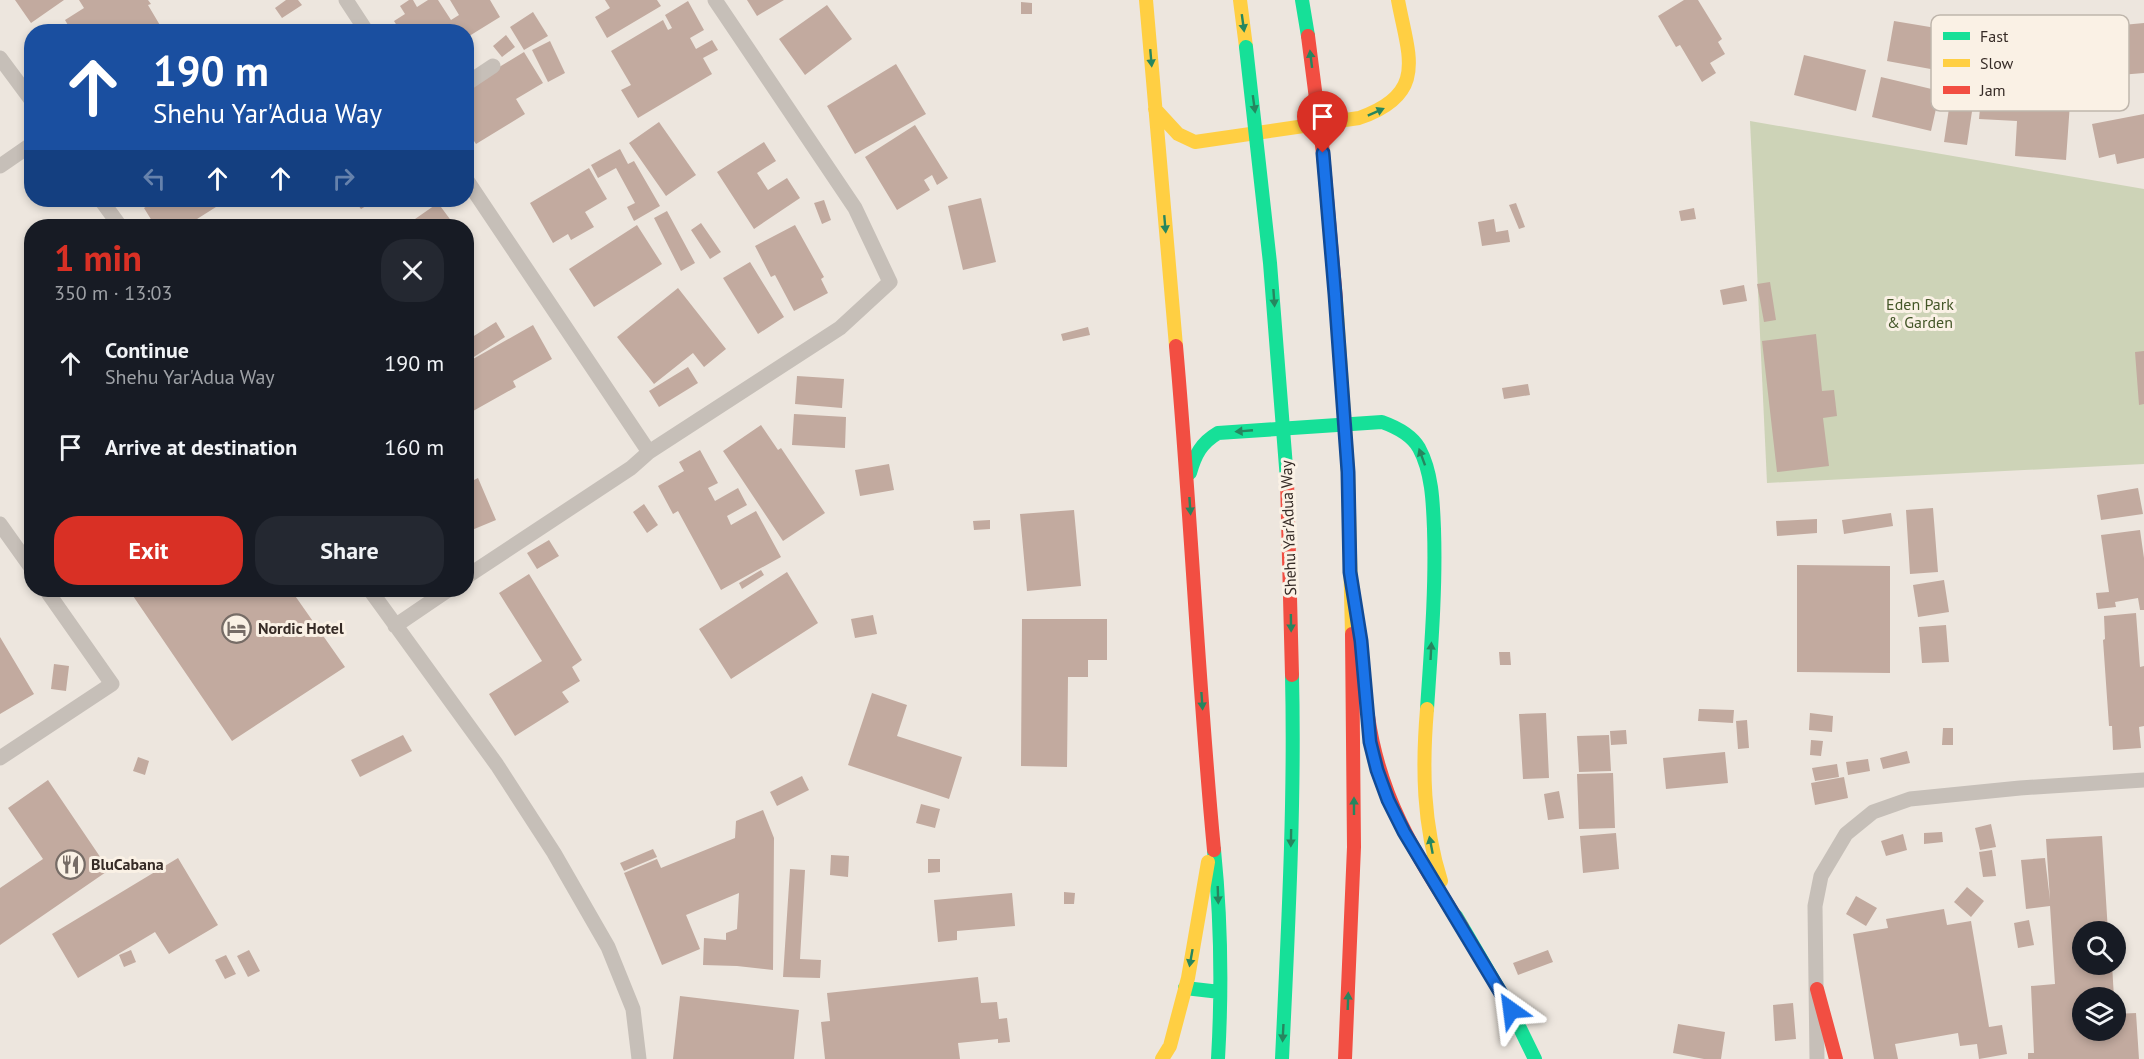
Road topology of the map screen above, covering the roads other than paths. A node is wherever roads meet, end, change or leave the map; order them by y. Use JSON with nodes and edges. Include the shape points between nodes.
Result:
{"nodes":[{"id":1,"x":346,"y":0,"type":"edge"},
{"id":2,"x":715,"y":0,"type":"edge"},
{"id":3,"x":1146,"y":0,"type":"edge"},
{"id":4,"x":1240,"y":0,"type":"edge"},
{"id":5,"x":1302,"y":0,"type":"edge"},
{"id":6,"x":1398,"y":0,"type":"edge"},
{"id":7,"x":362,"y":24,"type":"edge"},
{"id":8,"x":0,"y":58,"type":"edge"},
{"id":9,"x":492,"y":66,"type":"dead end"},
{"id":10,"x":474,"y":78,"type":"edge"},
{"id":11,"x":24,"y":90,"type":"edge"},
{"id":12,"x":1155,"y":109,"type":"junction"},
{"id":13,"x":24,"y":149,"type":"edge"},
{"id":14,"x":0,"y":165,"type":"edge"},
{"id":15,"x":474,"y":191,"type":"edge"},
{"id":16,"x":649,"y":452,"type":"junction"},
{"id":17,"x":1188,"y":478,"type":"junction"},
{"id":18,"x":0,"y":524,"type":"edge"},
{"id":19,"x":24,"y":558,"type":"edge"},
{"id":20,"x":474,"y":572,"type":"edge"},
{"id":21,"x":1350,"y":572,"type":"junction"},
{"id":22,"x":51,"y":597,"type":"edge"},
{"id":23,"x":375,"y":597,"type":"edge"},
{"id":24,"x":438,"y":597,"type":"edge"},
{"id":25,"x":395,"y":626,"type":"junction"},
{"id":26,"x":0,"y":758,"type":"edge"},
{"id":27,"x":2144,"y":780,"type":"edge"},
{"id":28,"x":1213,"y":839,"type":"junction"},
{"id":29,"x":1462,"y":927,"type":"junction"},
{"id":30,"x":1185,"y":988,"type":"junction"},
{"id":31,"x":1817,"y":989,"type":"junction"},
{"id":32,"x":1220,"y":992,"type":"junction"},
{"id":33,"x":1511,"y":1010,"type":"junction"},
{"id":34,"x":639,"y":1059,"type":"edge"},
{"id":35,"x":1162,"y":1059,"type":"edge"},
{"id":36,"x":1218,"y":1059,"type":"edge"},
{"id":37,"x":1282,"y":1059,"type":"edge"},
{"id":38,"x":1345,"y":1059,"type":"edge"},
{"id":39,"x":1534,"y":1059,"type":"edge"},
{"id":40,"x":1550,"y":1059,"type":"edge"},
{"id":41,"x":1817,"y":1059,"type":"edge"},
{"id":42,"x":1836,"y":1059,"type":"edge"}],
"edges":[{"from":1,"to":7,"type":"street"},
{"from":2,"to":16,"type":"street","via":[[855,207],[890,282],[840,328]]},
{"from":3,"to":12,"type":"main road","one_way":true},
{"from":4,"to":37,"type":"main road","name":"Shehu Yar'Adua Way","one_way":true,"bridge":true,"via":[[1261,151],[1287,480],[1293,735]]},
{"from":21,"to":5,"type":"main road","one_way":true,"bridge":true,"via":[[1348,472],[1335,294],[1323,153]]},
{"from":12,"to":6,"type":"main road","one_way":true,"via":[[1178,134],[1195,142],[1376,113],[1397,96],[1408,73],[1410,59]]},
{"from":8,"to":11,"type":"street"},
{"from":9,"to":10,"type":"street"},
{"from":12,"to":17,"type":"main road","one_way":true},
{"from":13,"to":14,"type":"street"},
{"from":15,"to":16,"type":"street"},
{"from":16,"to":20,"type":"street"},
{"from":17,"to":28,"type":"main road","one_way":true},
{"from":29,"to":17,"type":"main road","one_way":true,"via":[[1434,865],[1428,830],[1425,750],[1436,557],[1430,483],[1418,447],[1407,434],[1382,422],[1218,433],[1199,447]]},
{"from":18,"to":19,"type":"street"},
{"from":21,"to":29,"type":"main road","via":[[1370,742],[1377,770],[1420,861]]},
{"from":38,"to":21,"type":"main road","one_way":true,"via":[[1354,847]]},
{"from":22,"to":26,"type":"street","via":[[112,684]]},
{"from":23,"to":25,"type":"street"},
{"from":24,"to":25,"type":"street"},
{"from":25,"to":34,"type":"street","via":[[497,765],[608,947],[633,1009]]},
{"from":27,"to":31,"type":"street","via":[[1910,799],[1873,812],[1846,834],[1821,876],[1815,906]]},
{"from":28,"to":30,"type":"main road","one_way":true},
{"from":28,"to":32,"type":"main road","one_way":true},
{"from":29,"to":33,"type":"main road"},
{"from":30,"to":32,"type":"main road"},
{"from":30,"to":35,"type":"main road","via":[[1170,1046]]},
{"from":31,"to":41,"type":"street"},
{"from":31,"to":42,"type":"main road"},
{"from":32,"to":36,"type":"main road"},
{"from":33,"to":39,"type":"main road"},
{"from":33,"to":40,"type":"main road"}]}
